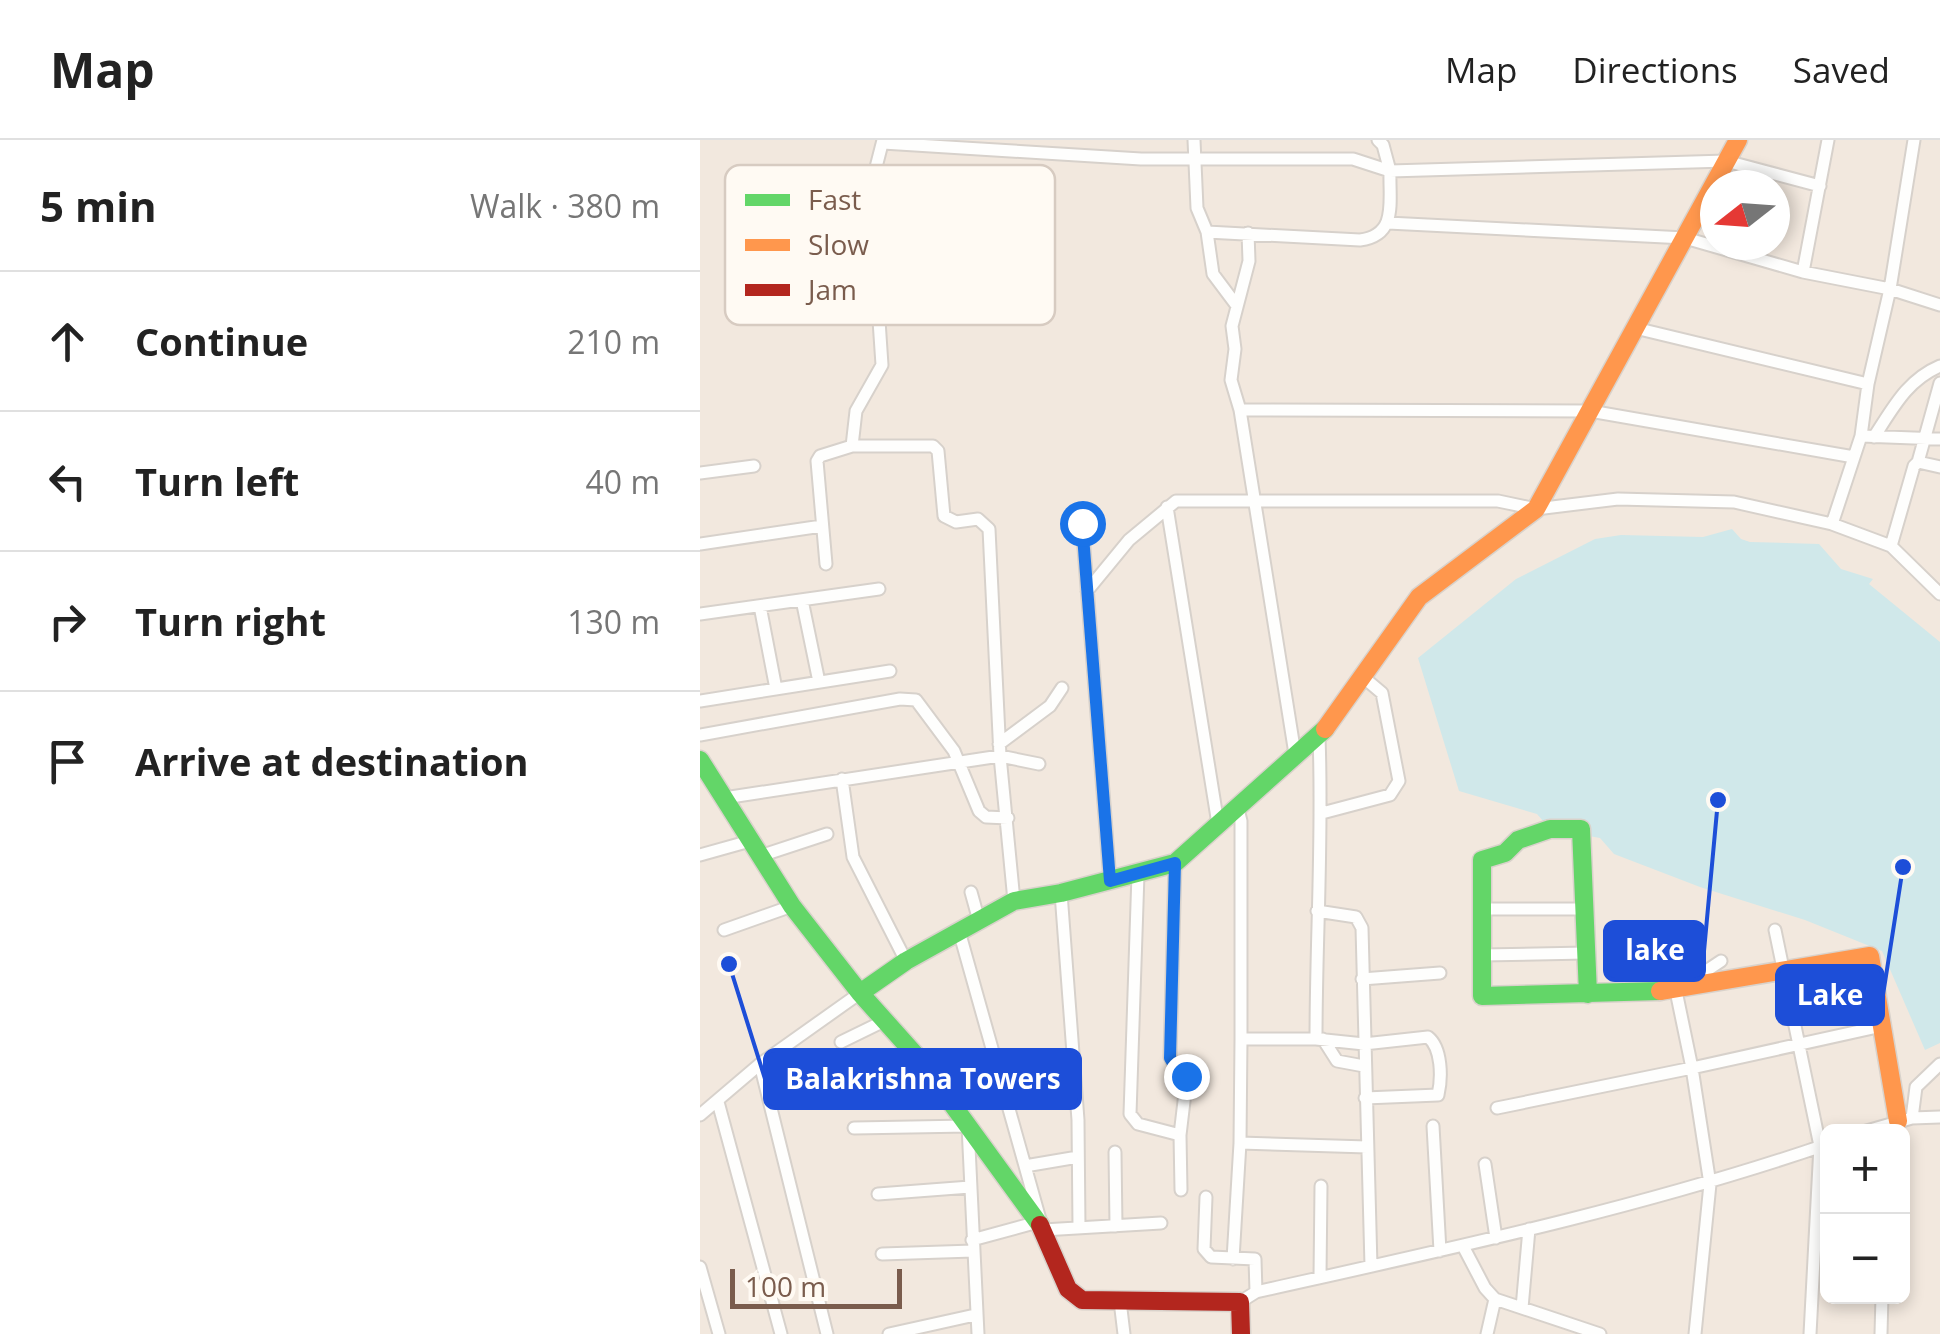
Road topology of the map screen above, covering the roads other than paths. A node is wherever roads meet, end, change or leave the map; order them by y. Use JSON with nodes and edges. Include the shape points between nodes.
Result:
{"nodes":[{"id":1,"x":1194,"y":140,"type":"edge"},
{"id":2,"x":1378,"y":140,"type":"edge"},
{"id":3,"x":1738,"y":140,"type":"edge"},
{"id":4,"x":1828,"y":140,"type":"edge"},
{"id":5,"x":1914,"y":140,"type":"edge"},
{"id":6,"x":883,"y":142,"type":"edge"},
{"id":7,"x":1194,"y":157,"type":"junction"},
{"id":8,"x":1726,"y":162,"type":"junction"},
{"id":9,"x":1390,"y":172,"type":"junction"},
{"id":10,"x":1820,"y":186,"type":"junction"},
{"id":11,"x":1388,"y":223,"type":"junction"},
{"id":12,"x":1207,"y":232,"type":"junction"},
{"id":13,"x":1248,"y":233,"type":"junction"},
{"id":14,"x":1685,"y":238,"type":"junction"},
{"id":15,"x":1803,"y":272,"type":"junction"},
{"id":16,"x":1890,"y":289,"type":"junction"},
{"id":17,"x":1940,"y":305,"type":"edge"},
{"id":18,"x":1237,"y":306,"type":"junction"},
{"id":19,"x":879,"y":325,"type":"edge"},
{"id":20,"x":1635,"y":328,"type":"junction"},
{"id":21,"x":1940,"y":366,"type":"edge"},
{"id":22,"x":1940,"y":383,"type":"edge"},
{"id":23,"x":1868,"y":384,"type":"junction"},
{"id":24,"x":1240,"y":410,"type":"junction"},
{"id":25,"x":1590,"y":410,"type":"junction"},
{"id":26,"x":1868,"y":437,"type":"junction"},
{"id":27,"x":1923,"y":438,"type":"junction"},
{"id":28,"x":1940,"y":439,"type":"edge"},
{"id":29,"x":852,"y":446,"type":"junction"},
{"id":30,"x":1854,"y":457,"type":"junction"},
{"id":31,"x":1918,"y":462,"type":"junction"},
{"id":32,"x":754,"y":466,"type":"dead end"},
{"id":33,"x":1940,"y":467,"type":"edge"},
{"id":34,"x":700,"y":473,"type":"edge"},
{"id":35,"x":1254,"y":499,"type":"junction"},
{"id":36,"x":1167,"y":507,"type":"junction"},
{"id":37,"x":1536,"y":510,"type":"junction"},
{"id":38,"x":1082,"y":523,"type":"dead end"},
{"id":39,"x":1832,"y":524,"type":"junction"},
{"id":40,"x":822,"y":526,"type":"junction"},
{"id":41,"x":700,"y":544,"type":"edge"},
{"id":42,"x":1891,"y":546,"type":"junction"},
{"id":43,"x":826,"y":564,"type":"dead end"},
{"id":44,"x":1937,"y":587,"type":"edge"},
{"id":45,"x":878,"y":589,"type":"dead end"},
{"id":46,"x":1087,"y":591,"type":"junction"},
{"id":47,"x":802,"y":600,"type":"junction"},
{"id":48,"x":760,"y":606,"type":"junction"},
{"id":49,"x":700,"y":614,"type":"edge"},
{"id":50,"x":890,"y":671,"type":"dead end"},
{"id":51,"x":1363,"y":676,"type":"junction"},
{"id":52,"x":819,"y":682,"type":"junction"},
{"id":53,"x":1062,"y":688,"type":"dead end"},
{"id":54,"x":776,"y":689,"type":"junction"},
{"id":55,"x":700,"y":701,"type":"edge"},
{"id":56,"x":700,"y":735,"type":"edge"},
{"id":57,"x":1319,"y":737,"type":"junction"},
{"id":58,"x":1000,"y":750,"type":"junction"},
{"id":59,"x":1295,"y":754,"type":"junction"},
{"id":60,"x":959,"y":762,"type":"junction"},
{"id":61,"x":701,"y":764,"type":"edge"},
{"id":62,"x":1040,"y":764,"type":"dead end"},
{"id":63,"x":842,"y":780,"type":"junction"},
{"id":64,"x":724,"y":798,"type":"junction"},
{"id":65,"x":1237,"y":804,"type":"junction"},
{"id":66,"x":1322,"y":813,"type":"junction"},
{"id":67,"x":1008,"y":818,"type":"junction"},
{"id":68,"x":1218,"y":824,"type":"junction"},
{"id":69,"x":827,"y":834,"type":"dead end"},
{"id":70,"x":755,"y":849,"type":"junction"},
{"id":71,"x":700,"y":855,"type":"edge"},
{"id":72,"x":1175,"y":863,"type":"junction"},
{"id":73,"x":1138,"y":874,"type":"junction"},
{"id":74,"x":1110,"y":881,"type":"junction"},
{"id":75,"x":971,"y":892,"type":"dead end"},
{"id":76,"x":1061,"y":892,"type":"junction"},
{"id":77,"x":1014,"y":901,"type":"junction"},
{"id":78,"x":792,"y":906,"type":"junction"},
{"id":79,"x":1482,"y":909,"type":"junction"},
{"id":80,"x":1585,"y":909,"type":"junction"},
{"id":81,"x":1316,"y":911,"type":"junction"},
{"id":82,"x":979,"y":920,"type":"junction"},
{"id":83,"x":724,"y":930,"type":"dead end"},
{"id":84,"x":1775,"y":930,"type":"dead end"},
{"id":85,"x":959,"y":931,"type":"junction"},
{"id":86,"x":1586,"y":952,"type":"junction"},
{"id":87,"x":1482,"y":955,"type":"junction"},
{"id":88,"x":906,"y":962,"type":"junction"},
{"id":89,"x":1721,"y":962,"type":"dead end"},
{"id":90,"x":1785,"y":970,"type":"junction"},
{"id":91,"x":1440,"y":973,"type":"dead end"},
{"id":92,"x":1362,"y":979,"type":"junction"},
{"id":93,"x":1676,"y":991,"type":"junction"},
{"id":94,"x":860,"y":993,"type":"junction"},
{"id":95,"x":1588,"y":994,"type":"junction"},
{"id":96,"x":886,"y":1020,"type":"junction"},
{"id":97,"x":1882,"y":1026,"type":"junction"},
{"id":98,"x":1240,"y":1038,"type":"junction"},
{"id":99,"x":1319,"y":1039,"type":"junction"},
{"id":100,"x":841,"y":1042,"type":"dead end"},
{"id":101,"x":1364,"y":1044,"type":"junction"},
{"id":102,"x":1799,"y":1044,"type":"junction"},
{"id":103,"x":920,"y":1060,"type":"junction"},
{"id":104,"x":760,"y":1064,"type":"junction"},
{"id":105,"x":1939,"y":1065,"type":"edge"},
{"id":106,"x":1364,"y":1066,"type":"junction"},
{"id":107,"x":1692,"y":1068,"type":"junction"},
{"id":108,"x":847,"y":1091,"type":"dead end"},
{"id":109,"x":1366,"y":1098,"type":"junction"},
{"id":110,"x":718,"y":1102,"type":"junction"},
{"id":111,"x":1496,"y":1108,"type":"dead end"},
{"id":112,"x":700,"y":1116,"type":"edge"},
{"id":113,"x":1940,"y":1117,"type":"edge"},
{"id":114,"x":1896,"y":1123,"type":"edge"},
{"id":115,"x":968,"y":1126,"type":"junction"},
{"id":116,"x":1433,"y":1126,"type":"dead end"},
{"id":117,"x":854,"y":1128,"type":"dead end"},
{"id":118,"x":1820,"y":1129,"type":"edge"},
{"id":119,"x":1180,"y":1134,"type":"junction"},
{"id":120,"x":1240,"y":1143,"type":"junction"},
{"id":121,"x":1820,"y":1146,"type":"edge"},
{"id":122,"x":1367,"y":1147,"type":"junction"},
{"id":123,"x":1114,"y":1152,"type":"dead end"},
{"id":124,"x":1078,"y":1158,"type":"junction"},
{"id":125,"x":1486,"y":1164,"type":"dead end"},
{"id":126,"x":1024,"y":1166,"type":"junction"},
{"id":127,"x":1710,"y":1184,"type":"junction"},
{"id":128,"x":1321,"y":1186,"type":"dead end"},
{"id":129,"x":970,"y":1188,"type":"junction"},
{"id":130,"x":1180,"y":1190,"type":"dead end"},
{"id":131,"x":878,"y":1194,"type":"dead end"},
{"id":132,"x":1206,"y":1196,"type":"dead end"},
{"id":133,"x":1820,"y":1199,"type":"edge"},
{"id":134,"x":1161,"y":1223,"type":"dead end"},
{"id":135,"x":1041,"y":1226,"type":"junction"},
{"id":136,"x":1116,"y":1226,"type":"junction"},
{"id":137,"x":1079,"y":1228,"type":"junction"},
{"id":138,"x":1529,"y":1230,"type":"junction"},
{"id":139,"x":1496,"y":1238,"type":"junction"},
{"id":140,"x":973,"y":1245,"type":"junction"},
{"id":141,"x":1463,"y":1246,"type":"junction"},
{"id":142,"x":1440,"y":1251,"type":"junction"},
{"id":143,"x":882,"y":1254,"type":"dead end"},
{"id":144,"x":1233,"y":1258,"type":"junction"},
{"id":145,"x":1371,"y":1266,"type":"junction"},
{"id":146,"x":700,"y":1267,"type":"edge"},
{"id":147,"x":1320,"y":1278,"type":"junction"},
{"id":148,"x":1248,"y":1297,"type":"junction"},
{"id":149,"x":1496,"y":1299,"type":"junction"},
{"id":150,"x":1120,"y":1301,"type":"junction"},
{"id":151,"x":1882,"y":1304,"type":"edge"},
{"id":152,"x":1522,"y":1308,"type":"junction"},
{"id":153,"x":975,"y":1315,"type":"junction"},
{"id":154,"x":719,"y":1334,"type":"edge"},
{"id":155,"x":781,"y":1334,"type":"edge"},
{"id":156,"x":826,"y":1334,"type":"edge"},
{"id":157,"x":889,"y":1334,"type":"edge"},
{"id":158,"x":978,"y":1334,"type":"edge"},
{"id":159,"x":1124,"y":1334,"type":"edge"},
{"id":160,"x":1241,"y":1334,"type":"edge"},
{"id":161,"x":1488,"y":1334,"type":"edge"},
{"id":162,"x":1600,"y":1334,"type":"edge"},
{"id":163,"x":1695,"y":1334,"type":"edge"},
{"id":164,"x":1810,"y":1334,"type":"edge"},
{"id":165,"x":1881,"y":1334,"type":"edge"}],
"edges":[{"from":1,"to":7,"type":"street"},
{"from":2,"to":9,"type":"street"},
{"from":3,"to":8,"type":"street"},
{"from":4,"to":10,"type":"street"},
{"from":5,"to":16,"type":"street"},
{"from":6,"to":7,"type":"street"},
{"from":7,"to":9,"type":"street","via":[[1353,159]]},
{"from":7,"to":12,"type":"street","via":[[1196,208]]},
{"from":8,"to":9,"type":"street"},
{"from":8,"to":10,"type":"street"},
{"from":8,"to":14,"type":"street"},
{"from":9,"to":11,"type":"street"},
{"from":10,"to":15,"type":"street"},
{"from":11,"to":13,"type":"street","via":[[1378,237],[1360,240]]},
{"from":11,"to":14,"type":"street"},
{"from":12,"to":13,"type":"street"},
{"from":12,"to":18,"type":"street","via":[[1212,274]]},
{"from":13,"to":18,"type":"street","via":[[1249,262]]},
{"from":14,"to":15,"type":"street"},
{"from":14,"to":20,"type":"street"},
{"from":15,"to":16,"type":"street"},
{"from":16,"to":17,"type":"street"},
{"from":16,"to":23,"type":"street"},
{"from":18,"to":24,"type":"street","via":[[1231,380]]},
{"from":19,"to":29,"type":"street","via":[[882,365],[856,411]]},
{"from":20,"to":23,"type":"street"},
{"from":20,"to":25,"type":"street"},
{"from":21,"to":26,"type":"street","via":[[1904,391]]},
{"from":22,"to":27,"type":"street"},
{"from":23,"to":26,"type":"street"},
{"from":24,"to":25,"type":"street"},
{"from":24,"to":35,"type":"street"},
{"from":25,"to":30,"type":"street"},
{"from":25,"to":37,"type":"street"},
{"from":26,"to":27,"type":"street"},
{"from":26,"to":30,"type":"street"},
{"from":27,"to":28,"type":"street"},
{"from":27,"to":31,"type":"street"},
{"from":29,"to":40,"type":"street","via":[[817,461]]},
{"from":29,"to":58,"type":"street","via":[[934,446],[944,516],[978,520],[989,529]]},
{"from":30,"to":39,"type":"street"},
{"from":31,"to":33,"type":"street"},
{"from":31,"to":42,"type":"street"},
{"from":32,"to":34,"type":"street"},
{"from":35,"to":36,"type":"street","via":[[1176,501]]},
{"from":35,"to":37,"type":"street","via":[[1498,501]]},
{"from":35,"to":59,"type":"street"},
{"from":36,"to":46,"type":"street"},
{"from":36,"to":68,"type":"street"},
{"from":37,"to":39,"type":"street","via":[[1618,500],[1734,502]]},
{"from":37,"to":51,"type":"street","via":[[1419,597]]},
{"from":38,"to":46,"type":"street"},
{"from":39,"to":42,"type":"street"},
{"from":40,"to":41,"type":"street"},
{"from":40,"to":43,"type":"street"},
{"from":42,"to":44,"type":"street"},
{"from":45,"to":47,"type":"street"},
{"from":46,"to":74,"type":"street"},
{"from":47,"to":48,"type":"street"},
{"from":47,"to":52,"type":"street"},
{"from":48,"to":49,"type":"street"},
{"from":48,"to":54,"type":"street"},
{"from":50,"to":52,"type":"street"},
{"from":51,"to":57,"type":"street"},
{"from":51,"to":66,"type":"street","via":[[1382,693],[1399,781],[1390,795]]},
{"from":52,"to":54,"type":"street"},
{"from":53,"to":58,"type":"street"},
{"from":54,"to":55,"type":"street"},
{"from":56,"to":60,"type":"street","via":[[908,699],[922,704]]},
{"from":57,"to":59,"type":"street"},
{"from":57,"to":66,"type":"street"},
{"from":58,"to":60,"type":"street"},
{"from":58,"to":62,"type":"street"},
{"from":58,"to":67,"type":"street"},
{"from":59,"to":65,"type":"street"},
{"from":60,"to":63,"type":"street"},
{"from":60,"to":67,"type":"street","via":[[982,815]]},
{"from":61,"to":64,"type":"street"},
{"from":63,"to":64,"type":"street"},
{"from":63,"to":88,"type":"street","via":[[853,857]]},
{"from":64,"to":70,"type":"street"},
{"from":65,"to":68,"type":"street"},
{"from":65,"to":98,"type":"street"},
{"from":66,"to":81,"type":"street"},
{"from":67,"to":77,"type":"street"},
{"from":68,"to":72,"type":"street"},
{"from":69,"to":70,"type":"street"},
{"from":70,"to":71,"type":"street"},
{"from":70,"to":78,"type":"street"},
{"from":72,"to":73,"type":"street"},
{"from":72,"to":119,"type":"street","via":[[1170,1058],[1186,1070]]},
{"from":73,"to":74,"type":"street"},
{"from":73,"to":119,"type":"street","via":[[1130,1114],[1138,1124]]},
{"from":74,"to":76,"type":"street"},
{"from":75,"to":82,"type":"street"},
{"from":76,"to":77,"type":"street"},
{"from":76,"to":124,"type":"street"},
{"from":77,"to":82,"type":"street"},
{"from":78,"to":83,"type":"street"},
{"from":78,"to":94,"type":"street"},
{"from":79,"to":80,"type":"street"},
{"from":79,"to":80,"type":"street","via":[[1482,860],[1550,829],[1581,829]]},
{"from":79,"to":87,"type":"street"},
{"from":80,"to":86,"type":"street"},
{"from":81,"to":92,"type":"street","via":[[1360,920]]},
{"from":81,"to":99,"type":"street"},
{"from":82,"to":85,"type":"street"},
{"from":84,"to":90,"type":"street"},
{"from":85,"to":88,"type":"street"},
{"from":85,"to":126,"type":"street"},
{"from":86,"to":87,"type":"street"},
{"from":86,"to":95,"type":"street"},
{"from":87,"to":95,"type":"street","via":[[1482,996]]},
{"from":88,"to":94,"type":"street"},
{"from":89,"to":93,"type":"street"},
{"from":90,"to":93,"type":"street"},
{"from":90,"to":97,"type":"street","via":[[1870,956]]},
{"from":90,"to":102,"type":"street"},
{"from":91,"to":92,"type":"street"},
{"from":92,"to":101,"type":"street"},
{"from":93,"to":95,"type":"street"},
{"from":93,"to":107,"type":"street"},
{"from":94,"to":96,"type":"street"},
{"from":94,"to":104,"type":"street"},
{"from":96,"to":100,"type":"street"},
{"from":96,"to":103,"type":"street"},
{"from":97,"to":102,"type":"street"},
{"from":97,"to":114,"type":"street"},
{"from":98,"to":99,"type":"street"},
{"from":98,"to":120,"type":"street"},
{"from":99,"to":101,"type":"street"},
{"from":99,"to":106,"type":"street","via":[[1338,1061]]},
{"from":101,"to":106,"type":"street"},
{"from":101,"to":109,"type":"street","via":[[1428,1036],[1438,1048],[1440,1091],[1433,1097]]},
{"from":102,"to":107,"type":"street"},
{"from":102,"to":118,"type":"street"},
{"from":103,"to":108,"type":"street"},
{"from":103,"to":115,"type":"street"},
{"from":104,"to":110,"type":"street"},
{"from":104,"to":156,"type":"street"},
{"from":105,"to":114,"type":"street","via":[[1916,1087]]},
{"from":106,"to":109,"type":"street"},
{"from":107,"to":111,"type":"street"},
{"from":107,"to":127,"type":"street"},
{"from":109,"to":122,"type":"street"},
{"from":110,"to":112,"type":"street"},
{"from":110,"to":155,"type":"street"},
{"from":113,"to":114,"type":"street"},
{"from":115,"to":117,"type":"street"},
{"from":115,"to":129,"type":"street"},
{"from":115,"to":135,"type":"street"},
{"from":116,"to":142,"type":"street"},
{"from":119,"to":130,"type":"street"},
{"from":120,"to":122,"type":"street"},
{"from":120,"to":144,"type":"street"},
{"from":121,"to":127,"type":"street"},
{"from":122,"to":145,"type":"street"},
{"from":123,"to":136,"type":"street"},
{"from":124,"to":126,"type":"street"},
{"from":124,"to":137,"type":"street"},
{"from":125,"to":139,"type":"street"},
{"from":126,"to":135,"type":"street"},
{"from":127,"to":138,"type":"street"},
{"from":127,"to":163,"type":"street"},
{"from":128,"to":147,"type":"street"},
{"from":129,"to":131,"type":"street"},
{"from":129,"to":140,"type":"street"},
{"from":132,"to":144,"type":"street","via":[[1204,1249],[1211,1257]]},
{"from":133,"to":164,"type":"street"},
{"from":134,"to":136,"type":"street"},
{"from":135,"to":137,"type":"street"},
{"from":135,"to":140,"type":"street"},
{"from":135,"to":150,"type":"street","via":[[1074,1296]]},
{"from":136,"to":137,"type":"street"},
{"from":138,"to":139,"type":"street"},
{"from":138,"to":152,"type":"street"},
{"from":139,"to":141,"type":"street"},
{"from":140,"to":143,"type":"street"},
{"from":140,"to":153,"type":"street"},
{"from":141,"to":142,"type":"street"},
{"from":141,"to":149,"type":"street"},
{"from":142,"to":145,"type":"street"},
{"from":144,"to":148,"type":"street","via":[[1254,1259]]},
{"from":145,"to":147,"type":"street"},
{"from":146,"to":154,"type":"street"},
{"from":147,"to":148,"type":"street"},
{"from":148,"to":150,"type":"street"},
{"from":148,"to":160,"type":"street"},
{"from":149,"to":152,"type":"street"},
{"from":149,"to":161,"type":"street"},
{"from":150,"to":159,"type":"street"},
{"from":151,"to":165,"type":"street"},
{"from":152,"to":162,"type":"street"},
{"from":153,"to":157,"type":"street"},
{"from":153,"to":158,"type":"street"}]}
